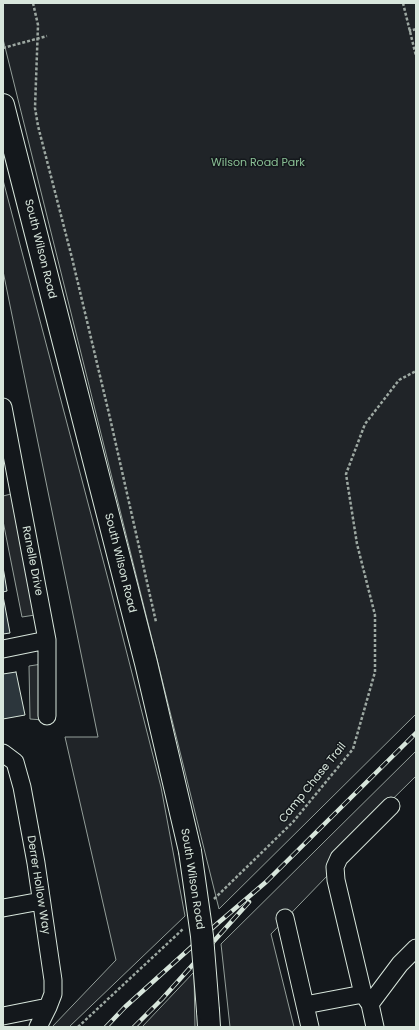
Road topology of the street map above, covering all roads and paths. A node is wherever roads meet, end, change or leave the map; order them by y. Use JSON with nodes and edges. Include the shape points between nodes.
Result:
{"nodes":[{"id":1,"x":33,"y":3,"type":"edge"},
{"id":2,"x":404,"y":3,"type":"edge"},
{"id":3,"x":416,"y":29,"type":"edge"},
{"id":4,"x":410,"y":30,"type":"junction"},
{"id":5,"x":47,"y":36,"type":"dead end"},
{"id":6,"x":38,"y":38,"type":"junction"},
{"id":7,"x":3,"y":48,"type":"edge"},
{"id":8,"x":416,"y":56,"type":"edge"},
{"id":9,"x":3,"y":105,"type":"edge"},
{"id":10,"x":416,"y":371,"type":"edge"},
{"id":11,"x":3,"y":407,"type":"edge"},
{"id":12,"x":8,"y":466,"type":"edge"},
{"id":13,"x":158,"y":628,"type":"dead end"},
{"id":14,"x":47,"y":640,"type":"junction"},
{"id":15,"x":3,"y":649,"type":"edge"},
{"id":16,"x":47,"y":716,"type":"dead end"},
{"id":17,"x":3,"y":753,"type":"edge"},
{"id":18,"x":391,"y":806,"type":"dead end"},
{"id":19,"x":41,"y":901,"type":"junction"},
{"id":20,"x":209,"y":904,"type":"dead end"},
{"id":21,"x":3,"y":908,"type":"edge"},
{"id":22,"x":285,"y":918,"type":"dead end"},
{"id":23,"x":186,"y":926,"type":"dead end"},
{"id":24,"x":416,"y":948,"type":"edge"},
{"id":25,"x":366,"y":999,"type":"junction"},
{"id":26,"x":305,"y":1005,"type":"junction"},
{"id":27,"x":3,"y":1016,"type":"edge"},
{"id":28,"x":42,"y":1018,"type":"edge"},
{"id":29,"x":208,"y":1019,"type":"edge"},
{"id":30,"x":78,"y":1027,"type":"edge"},
{"id":31,"x":310,"y":1027,"type":"edge"},
{"id":32,"x":375,"y":1027,"type":"edge"}],
"edges":[{"from":1,"to":6,"type":"path"},
{"from":2,"to":4,"type":"path"},
{"from":3,"to":4,"type":"path"},
{"from":4,"to":8,"type":"path"},
{"from":5,"to":6,"type":"path"},
{"from":6,"to":7,"type":"path"},
{"from":6,"to":13,"type":"path","via":[[35,108],[38,126],[110,418]]},
{"from":9,"to":29,"type":"main road","name":"South Wilson Road","bridge":true,"via":[[146,663],[190,851],[202,936]]},
{"from":10,"to":20,"type":"path","name":"Camp Chase Trail","via":[[398,380],[365,424],[346,474],[357,544],[375,615],[374,672],[353,749],[293,822]]},
{"from":11,"to":12,"type":"street","name":"Ranelle Drive"},
{"from":12,"to":14,"type":"street","name":"Ranelle Drive"},
{"from":14,"to":15,"type":"street"},
{"from":14,"to":16,"type":"street","name":"Ranelle Drive"},
{"from":17,"to":19,"type":"street","name":"Derrer Hollow Way","via":[[15,762],[17,767]]},
{"from":18,"to":25,"type":"street","via":[[339,858],[335,867]]},
{"from":19,"to":21,"type":"street"},
{"from":19,"to":28,"type":"street","name":"Derrer Hollow Way","via":[[53,980],[53,994]]},
{"from":22,"to":26,"type":"street"},
{"from":23,"to":30,"type":"path"},
{"from":24,"to":25,"type":"street"},
{"from":25,"to":26,"type":"street"},
{"from":25,"to":32,"type":"street"},
{"from":26,"to":31,"type":"street"},
{"from":27,"to":28,"type":"street"}]}
